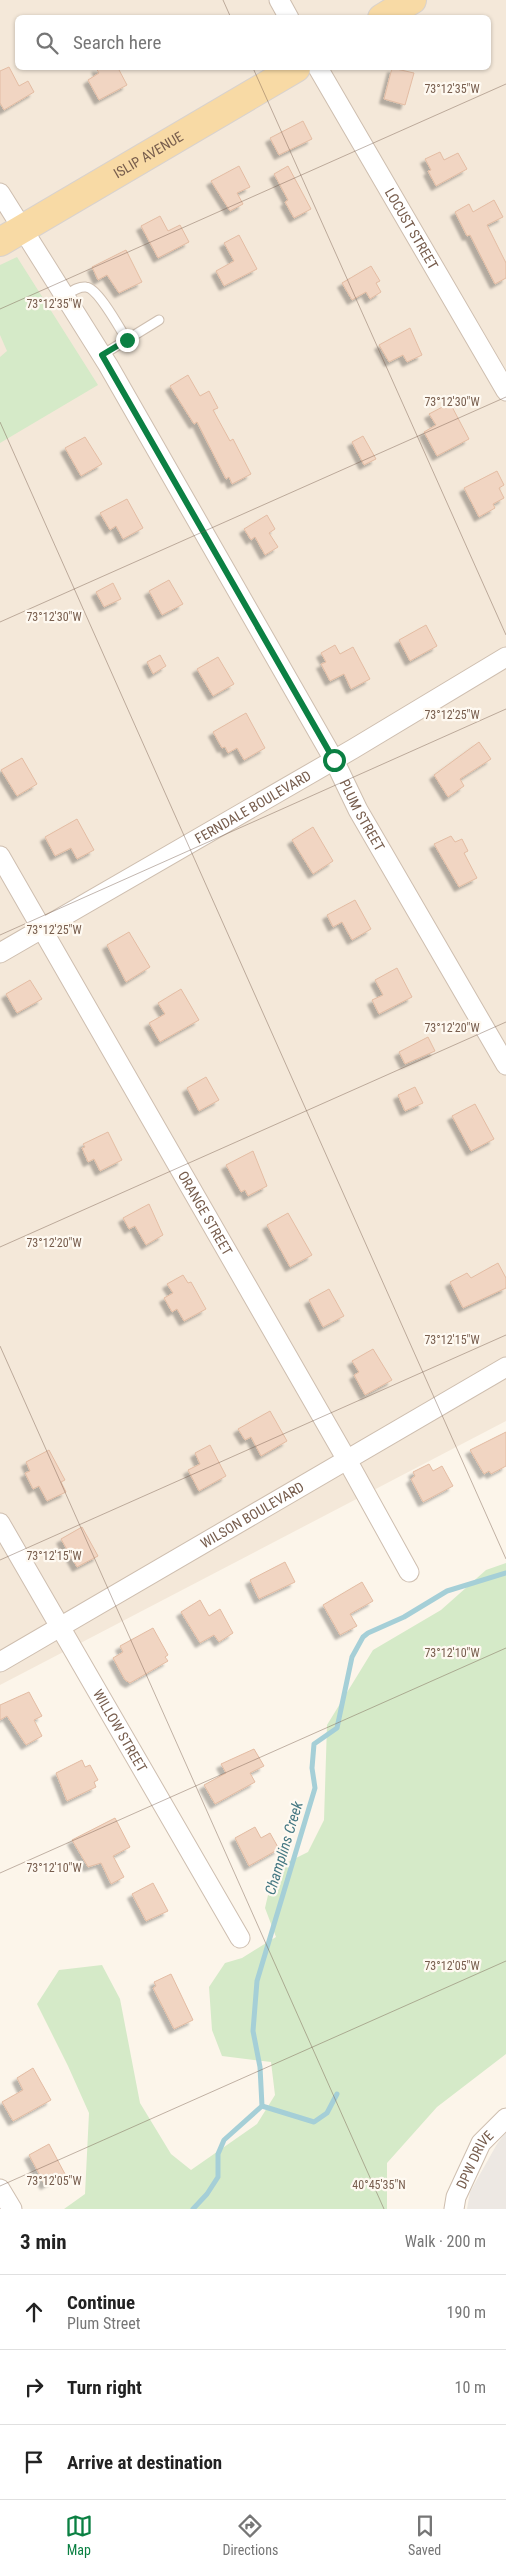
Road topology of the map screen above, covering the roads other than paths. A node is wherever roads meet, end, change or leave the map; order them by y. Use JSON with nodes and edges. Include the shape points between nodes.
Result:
{"nodes":[{"id":1,"x":279,"y":0,"type":"edge"},
{"id":2,"x":412,"y":0,"type":"edge"},
{"id":3,"x":287,"y":15,"type":"edge"},
{"id":4,"x":387,"y":15,"type":"edge"},
{"id":5,"x":293,"y":70,"type":"edge"},
{"id":6,"x":319,"y":70,"type":"edge"},
{"id":7,"x":0,"y":193,"type":"edge"},
{"id":8,"x":11,"y":236,"type":"edge"},
{"id":9,"x":64,"y":296,"type":"junction"},
{"id":10,"x":159,"y":320,"type":"dead end"},
{"id":11,"x":127,"y":340,"type":"junction"},
{"id":12,"x":102,"y":355,"type":"junction"},
{"id":13,"x":506,"y":391,"type":"edge"},
{"id":14,"x":506,"y":657,"type":"edge"},
{"id":15,"x":334,"y":760,"type":"junction"},
{"id":16,"x":0,"y":856,"type":"edge"},
{"id":17,"x":41,"y":929,"type":"junction"},
{"id":18,"x":0,"y":953,"type":"edge"},
{"id":19,"x":506,"y":1065,"type":"edge"},
{"id":20,"x":506,"y":1367,"type":"edge"},
{"id":21,"x":347,"y":1460,"type":"junction"},
{"id":22,"x":0,"y":1523,"type":"edge"},
{"id":23,"x":409,"y":1572,"type":"dead end"},
{"id":24,"x":60,"y":1627,"type":"junction"},
{"id":25,"x":0,"y":1662,"type":"edge"},
{"id":26,"x":240,"y":1938,"type":"dead end"},
{"id":27,"x":506,"y":2118,"type":"edge"},
{"id":28,"x":0,"y":2189,"type":"edge"},
{"id":29,"x":12,"y":2209,"type":"edge"},
{"id":30,"x":454,"y":2209,"type":"edge"}],
"edges":[{"from":1,"to":3,"type":"street"},
{"from":2,"to":4,"type":"main road"},
{"from":5,"to":8,"type":"main road","name":"ISLIP AVENUE"},
{"from":6,"to":13,"type":"street","name":"LOCUST STREET"},
{"from":7,"to":8,"type":"street","name":"PLUM STREET"},
{"from":8,"to":9,"type":"street","name":"PLUM STREET"},
{"from":9,"to":11,"type":"lane","via":[[79,287],[88,286],[96,292]]},
{"from":9,"to":12,"type":"street","name":"PLUM STREET"},
{"from":10,"to":11,"type":"lane"},
{"from":11,"to":12,"type":"lane"},
{"from":12,"to":15,"type":"street","name":"PLUM STREET"},
{"from":14,"to":15,"type":"street","name":"FERNDALE BOULEVARD"},
{"from":15,"to":17,"type":"street","name":"FERNDALE BOULEVARD"},
{"from":15,"to":19,"type":"street","name":"PLUM STREET","via":[[358,810]]},
{"from":16,"to":17,"type":"street","name":"ORANGE STREET"},
{"from":17,"to":18,"type":"street","name":"FERNDALE BOULEVARD"},
{"from":17,"to":21,"type":"street","name":"ORANGE STREET"},
{"from":20,"to":21,"type":"street","name":"WILSON BOULEVARD"},
{"from":21,"to":23,"type":"street","name":"ORANGE STREET"},
{"from":21,"to":24,"type":"street","name":"WILSON BOULEVARD"},
{"from":22,"to":24,"type":"street","name":"WILLOW STREET"},
{"from":24,"to":25,"type":"street","name":"WILSON BOULEVARD"},
{"from":24,"to":26,"type":"street","name":"WILLOW STREET"},
{"from":27,"to":30,"type":"street","name":"DPW DRIVE","via":[[481,2143],[456,2197]]},
{"from":28,"to":29,"type":"street"}]}
